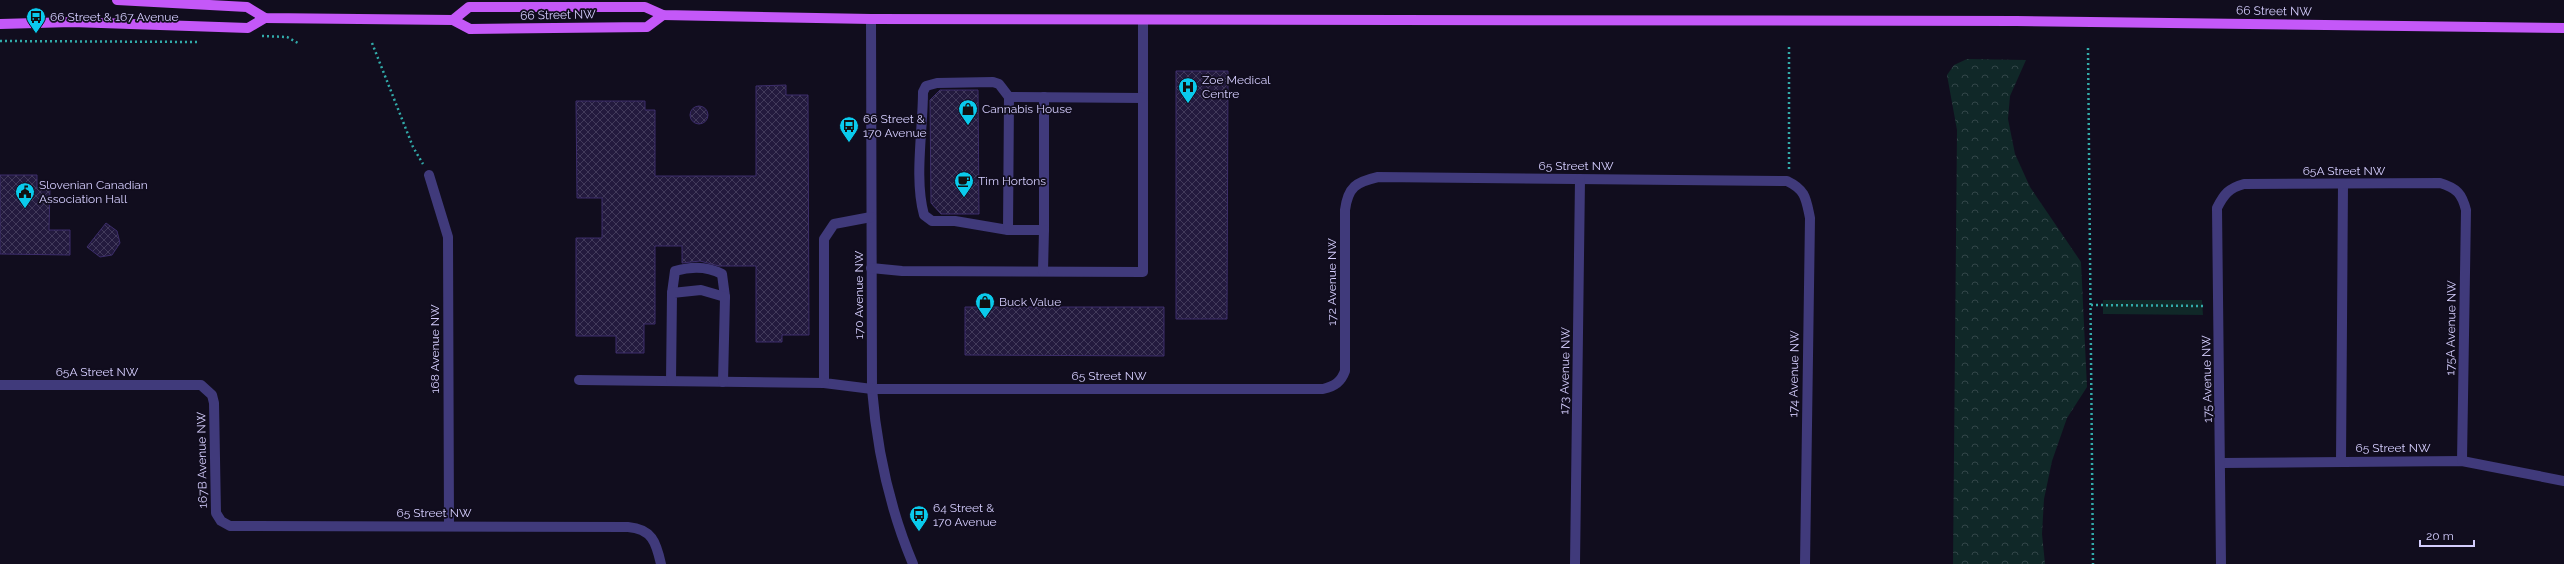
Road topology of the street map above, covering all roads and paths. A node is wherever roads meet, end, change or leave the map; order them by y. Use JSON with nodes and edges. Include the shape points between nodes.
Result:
{"nodes":[{"id":1,"x":117,"y":0,"type":"edge"},
{"id":2,"x":663,"y":16,"type":"junction"},
{"id":3,"x":265,"y":18,"type":"junction"},
{"id":4,"x":871,"y":19,"type":"junction"},
{"id":5,"x":453,"y":20,"type":"junction"},
{"id":6,"x":1143,"y":20,"type":"junction"},
{"id":7,"x":0,"y":24,"type":"edge"},
{"id":8,"x":2564,"y":28,"type":"edge"},
{"id":9,"x":255,"y":36,"type":"dead end"},
{"id":10,"x":0,"y":41,"type":"edge"},
{"id":11,"x":201,"y":42,"type":"dead end"},
{"id":12,"x":298,"y":43,"type":"dead end"},
{"id":13,"x":372,"y":43,"type":"dead end"},
{"id":14,"x":1789,"y":47,"type":"dead end"},
{"id":15,"x":2088,"y":48,"type":"dead end"},
{"id":16,"x":1009,"y":97,"type":"junction"},
{"id":17,"x":1044,"y":97,"type":"junction"},
{"id":18,"x":1143,"y":98,"type":"junction"},
{"id":19,"x":429,"y":175,"type":"joint"},
{"id":20,"x":1580,"y":179,"type":"junction"},
{"id":21,"x":1788,"y":181,"type":"junction"},
{"id":22,"x":2343,"y":184,"type":"junction"},
{"id":23,"x":1354,"y":187,"type":"joint"},
{"id":24,"x":1799,"y":187,"type":"joint"},
{"id":25,"x":2224,"y":194,"type":"joint"},
{"id":26,"x":2463,"y":196,"type":"joint"},
{"id":27,"x":871,"y":217,"type":"junction"},
{"id":28,"x":1008,"y":230,"type":"junction"},
{"id":29,"x":1044,"y":230,"type":"junction"},
{"id":30,"x":871,"y":268,"type":"junction"},
{"id":31,"x":1043,"y":271,"type":"junction"},
{"id":32,"x":672,"y":293,"type":"junction"},
{"id":33,"x":725,"y":297,"type":"junction"},
{"id":34,"x":2091,"y":305,"type":"junction"},
{"id":35,"x":2219,"y":306,"type":"junction"},
{"id":36,"x":1342,"y":379,"type":"joint"},
{"id":37,"x":579,"y":380,"type":"dead end"},
{"id":38,"x":671,"y":381,"type":"junction"},
{"id":39,"x":723,"y":382,"type":"junction"},
{"id":40,"x":824,"y":383,"type":"junction"},
{"id":41,"x":0,"y":385,"type":"edge"},
{"id":42,"x":194,"y":385,"type":"joint"},
{"id":43,"x":872,"y":389,"type":"junction"},
{"id":44,"x":2341,"y":461,"type":"junction"},
{"id":45,"x":2462,"y":461,"type":"junction"},
{"id":46,"x":2221,"y":463,"type":"junction"},
{"id":47,"x":2564,"y":481,"type":"edge"},
{"id":48,"x":221,"y":521,"type":"joint"},
{"id":49,"x":449,"y":526,"type":"junction"},
{"id":50,"x":661,"y":564,"type":"edge"},
{"id":51,"x":913,"y":564,"type":"edge"},
{"id":52,"x":1575,"y":564,"type":"edge"},
{"id":53,"x":1805,"y":564,"type":"edge"},
{"id":54,"x":2092,"y":564,"type":"edge"},
{"id":55,"x":2222,"y":564,"type":"edge"}],
"edges":[{"from":1,"to":3,"type":"main road","via":[[247,7]]},
{"from":2,"to":4,"type":"main road","name":"66 Street NW"},
{"from":2,"to":5,"type":"main road","name":"66 Street NW","via":[[647,27],[470,30]]},
{"from":2,"to":5,"type":"main road","name":"66 Street NW","via":[[645,7],[469,7]]},
{"from":3,"to":5,"type":"main road","name":"66 Street NW"},
{"from":3,"to":7,"type":"main road","via":[[248,28],[72,22]]},
{"from":4,"to":6,"type":"main road","name":"66 Street NW"},
{"from":4,"to":27,"type":"street","name":"170 Avenue NW"},
{"from":6,"to":8,"type":"main road","name":"66 Street NW","via":[[2016,21]]},
{"from":6,"to":18,"type":"street"},
{"from":9,"to":12,"type":"path","via":[[287,37]]},
{"from":10,"to":11,"type":"path"},
{"from":13,"to":19,"type":"path","via":[[413,147]]},
{"from":14,"to":21,"type":"path"},
{"from":15,"to":34,"type":"path"},
{"from":16,"to":17,"type":"street"},
{"from":16,"to":28,"type":"street"},
{"from":16,"to":28,"type":"street","via":[[999,84],[993,82],[936,83],[926,86],[923,92],[920,149],[921,204],[924,215],[932,221],[955,221]]},
{"from":17,"to":18,"type":"street"},
{"from":17,"to":29,"type":"street"},
{"from":18,"to":31,"type":"street","via":[[1143,272]]},
{"from":19,"to":49,"type":"street","name":"168 Avenue NW","via":[[448,237]]},
{"from":20,"to":21,"type":"street","name":"65 Street NW"},
{"from":20,"to":23,"type":"street","name":"65 Street NW","via":[[1378,177],[1365,180]]},
{"from":20,"to":52,"type":"street","name":"173 Avenue NW"},
{"from":21,"to":24,"type":"street","name":"65 Street NW"},
{"from":22,"to":25,"type":"street","name":"65A Street NW","via":[[2244,184],[2233,187]]},
{"from":22,"to":26,"type":"street","name":"65A Street NW","via":[[2440,183],[2451,186]]},
{"from":22,"to":44,"type":"street"},
{"from":23,"to":36,"type":"street","name":"172 Avenue NW","via":[[1347,196],[1345,210],[1346,359]]},
{"from":24,"to":53,"type":"street","name":"174 Avenue NW","via":[[1810,218]]},
{"from":25,"to":35,"type":"street","name":"175 Avenue NW","via":[[2217,208]]},
{"from":26,"to":45,"type":"street","name":"175A Avenue NW","via":[[2466,210]]},
{"from":27,"to":30,"type":"street","name":"170 Avenue NW"},
{"from":27,"to":40,"type":"street","via":[[834,224],[824,239]]},
{"from":28,"to":29,"type":"street"},
{"from":29,"to":31,"type":"street"},
{"from":30,"to":31,"type":"street","via":[[902,271]]},
{"from":30,"to":43,"type":"street","name":"170 Avenue NW"},
{"from":32,"to":33,"type":"street","via":[[701,290]]},
{"from":32,"to":33,"type":"street","via":[[675,271],[712,268],[722,274]]},
{"from":32,"to":38,"type":"street"},
{"from":33,"to":39,"type":"street"},
{"from":34,"to":35,"type":"path"},
{"from":34,"to":54,"type":"path"},
{"from":35,"to":46,"type":"street","name":"175 Avenue NW"},
{"from":36,"to":43,"type":"street","name":"65 Street NW","via":[[1334,386],[1323,389]]},
{"from":37,"to":38,"type":"street","name":"65 Street NW"},
{"from":38,"to":39,"type":"street","name":"65 Street NW"},
{"from":39,"to":40,"type":"street","name":"65 Street NW"},
{"from":40,"to":43,"type":"street","name":"65 Street NW"},
{"from":41,"to":42,"type":"street","name":"65A Street NW"},
{"from":42,"to":48,"type":"street","name":"167B Avenue NW","via":[[201,385],[207,389],[214,403],[214,504]]},
{"from":43,"to":51,"type":"street","name":"170 Avenue NW","via":[[875,430],[885,482],[891,506]]},
{"from":44,"to":45,"type":"street","name":"65 Street NW"},
{"from":44,"to":46,"type":"street","name":"65 Street NW"},
{"from":45,"to":47,"type":"street","name":"65 Street NW"},
{"from":46,"to":55,"type":"street","name":"175 Avenue NW"},
{"from":48,"to":49,"type":"street","name":"65 Street NW","via":[[230,526]]},
{"from":49,"to":50,"type":"street","name":"65 Street NW","via":[[628,526],[647,532],[654,539]]}]}
